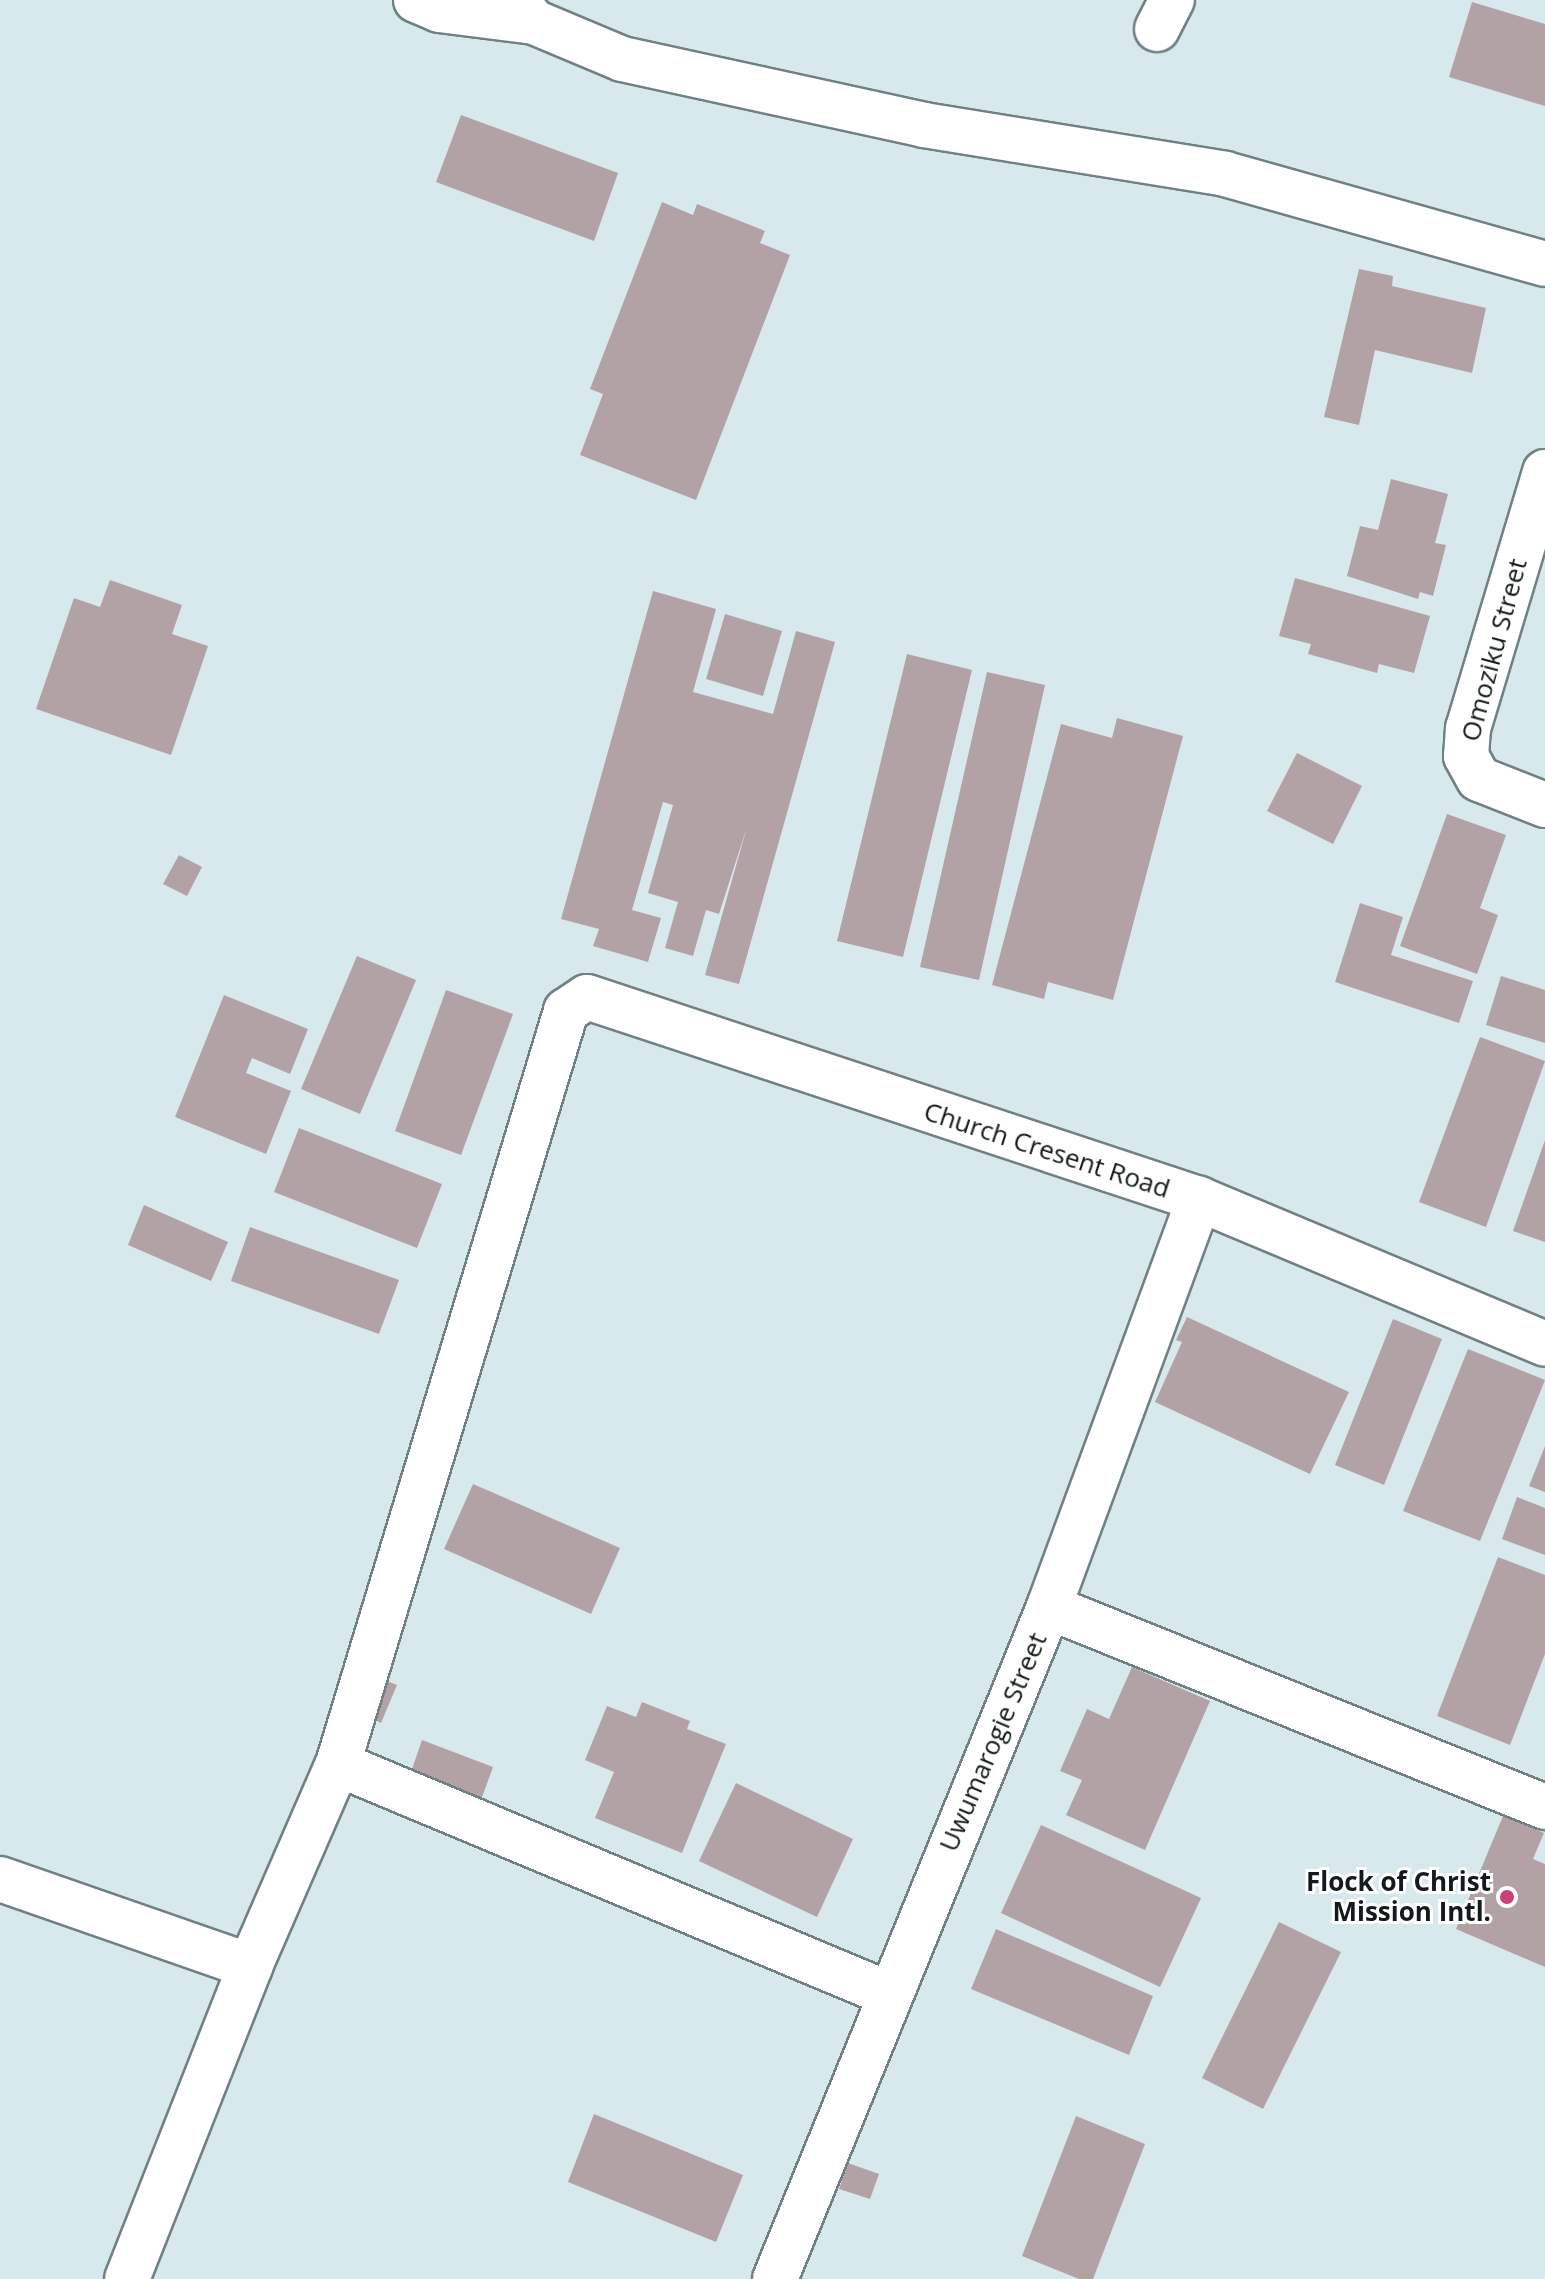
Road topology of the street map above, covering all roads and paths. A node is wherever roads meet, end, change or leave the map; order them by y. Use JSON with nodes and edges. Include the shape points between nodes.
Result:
{"nodes":[{"id":1,"x":416,"y":0,"type":"edge"},
{"id":2,"x":524,"y":11,"type":"edge"},
{"id":3,"x":1545,"y":264,"type":"edge"},
{"id":4,"x":1545,"y":472,"type":"edge"},
{"id":5,"x":1545,"y":805,"type":"edge"},
{"id":6,"x":1199,"y":1199,"type":"junction"},
{"id":7,"x":1545,"y":1344,"type":"edge"},
{"id":8,"x":1049,"y":1607,"type":"junction"},
{"id":9,"x":338,"y":1764,"type":"junction"},
{"id":10,"x":1545,"y":1807,"type":"edge"},
{"id":11,"x":0,"y":1879,"type":"edge"},
{"id":12,"x":250,"y":1966,"type":"junction"},
{"id":13,"x":889,"y":1994,"type":"junction"},
{"id":14,"x":127,"y":2279,"type":"edge"},
{"id":15,"x":775,"y":2279,"type":"edge"}],
"edges":[{"from":1,"to":2,"type":"street","via":[[439,10]]},
{"from":2,"to":3,"type":"street","via":[[622,59],[924,125],[1225,174]]},
{"from":4,"to":5,"type":"street","name":"Omoziku Street","via":[[1468,728],[1466,756],[1479,779]]},
{"from":6,"to":7,"type":"street","name":"Church Cresent Road"},
{"from":6,"to":8,"type":"street","name":"Uwumarogie Street"},
{"from":6,"to":9,"type":"street","name":"Church Cresent Road","via":[[587,997],[566,1011],[556,1034]]},
{"from":8,"to":10,"type":"street"},
{"from":8,"to":13,"type":"street","name":"Uwumarogie Street"},
{"from":9,"to":12,"type":"street"},
{"from":9,"to":13,"type":"street"},
{"from":11,"to":12,"type":"street"},
{"from":12,"to":14,"type":"street"},
{"from":13,"to":15,"type":"street","name":"Uwumarogie Street"}]}
